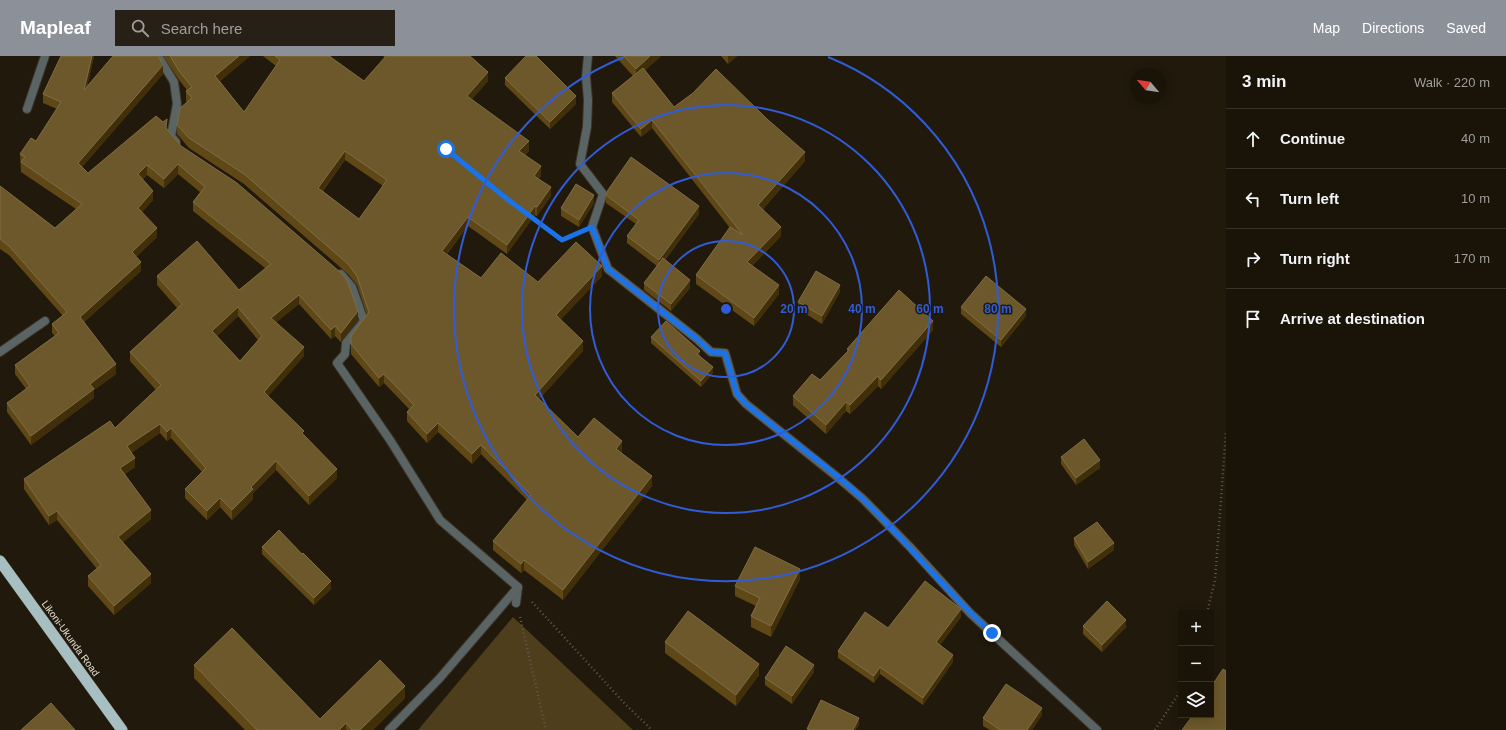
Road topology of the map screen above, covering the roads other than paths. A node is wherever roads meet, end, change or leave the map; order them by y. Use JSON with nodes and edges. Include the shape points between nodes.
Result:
{"nodes":[{"id":1,"x":46,"y":56,"type":"edge"},
{"id":2,"x":158,"y":56,"type":"edge"},
{"id":3,"x":588,"y":56,"type":"edge"},
{"id":4,"x":27,"y":109,"type":"dead end"},
{"id":5,"x":181,"y":146,"type":"edge"},
{"id":6,"x":334,"y":268,"type":"edge"},
{"id":7,"x":45,"y":321,"type":"dead end"},
{"id":8,"x":0,"y":352,"type":"edge"},
{"id":9,"x":0,"y":562,"type":"edge"},
{"id":10,"x":518,"y":587,"type":"junction"},
{"id":11,"x":516,"y":603,"type":"road end"},
{"id":12,"x":122,"y":730,"type":"edge"},
{"id":13,"x":390,"y":730,"type":"edge"},
{"id":14,"x":1097,"y":730,"type":"edge"}],
"edges":[{"from":1,"to":4,"type":"street"},
{"from":2,"to":5,"type":"street","via":[[174,82],[177,104],[171,136]]},
{"from":3,"to":14,"type":"street","via":[[587,128],[580,164],[603,194],[592,227],[608,269],[711,352],[725,353],[737,394],[746,404],[863,499],[970,613]]},
{"from":6,"to":10,"type":"street","via":[[352,287],[364,321],[346,343],[346,354],[337,363],[390,440],[440,520]]},
{"from":7,"to":8,"type":"street"},
{"from":9,"to":12,"type":"highway","name":"Likoni-Ukunda Road"},
{"from":10,"to":11,"type":"street"},
{"from":10,"to":13,"type":"street"}]}
